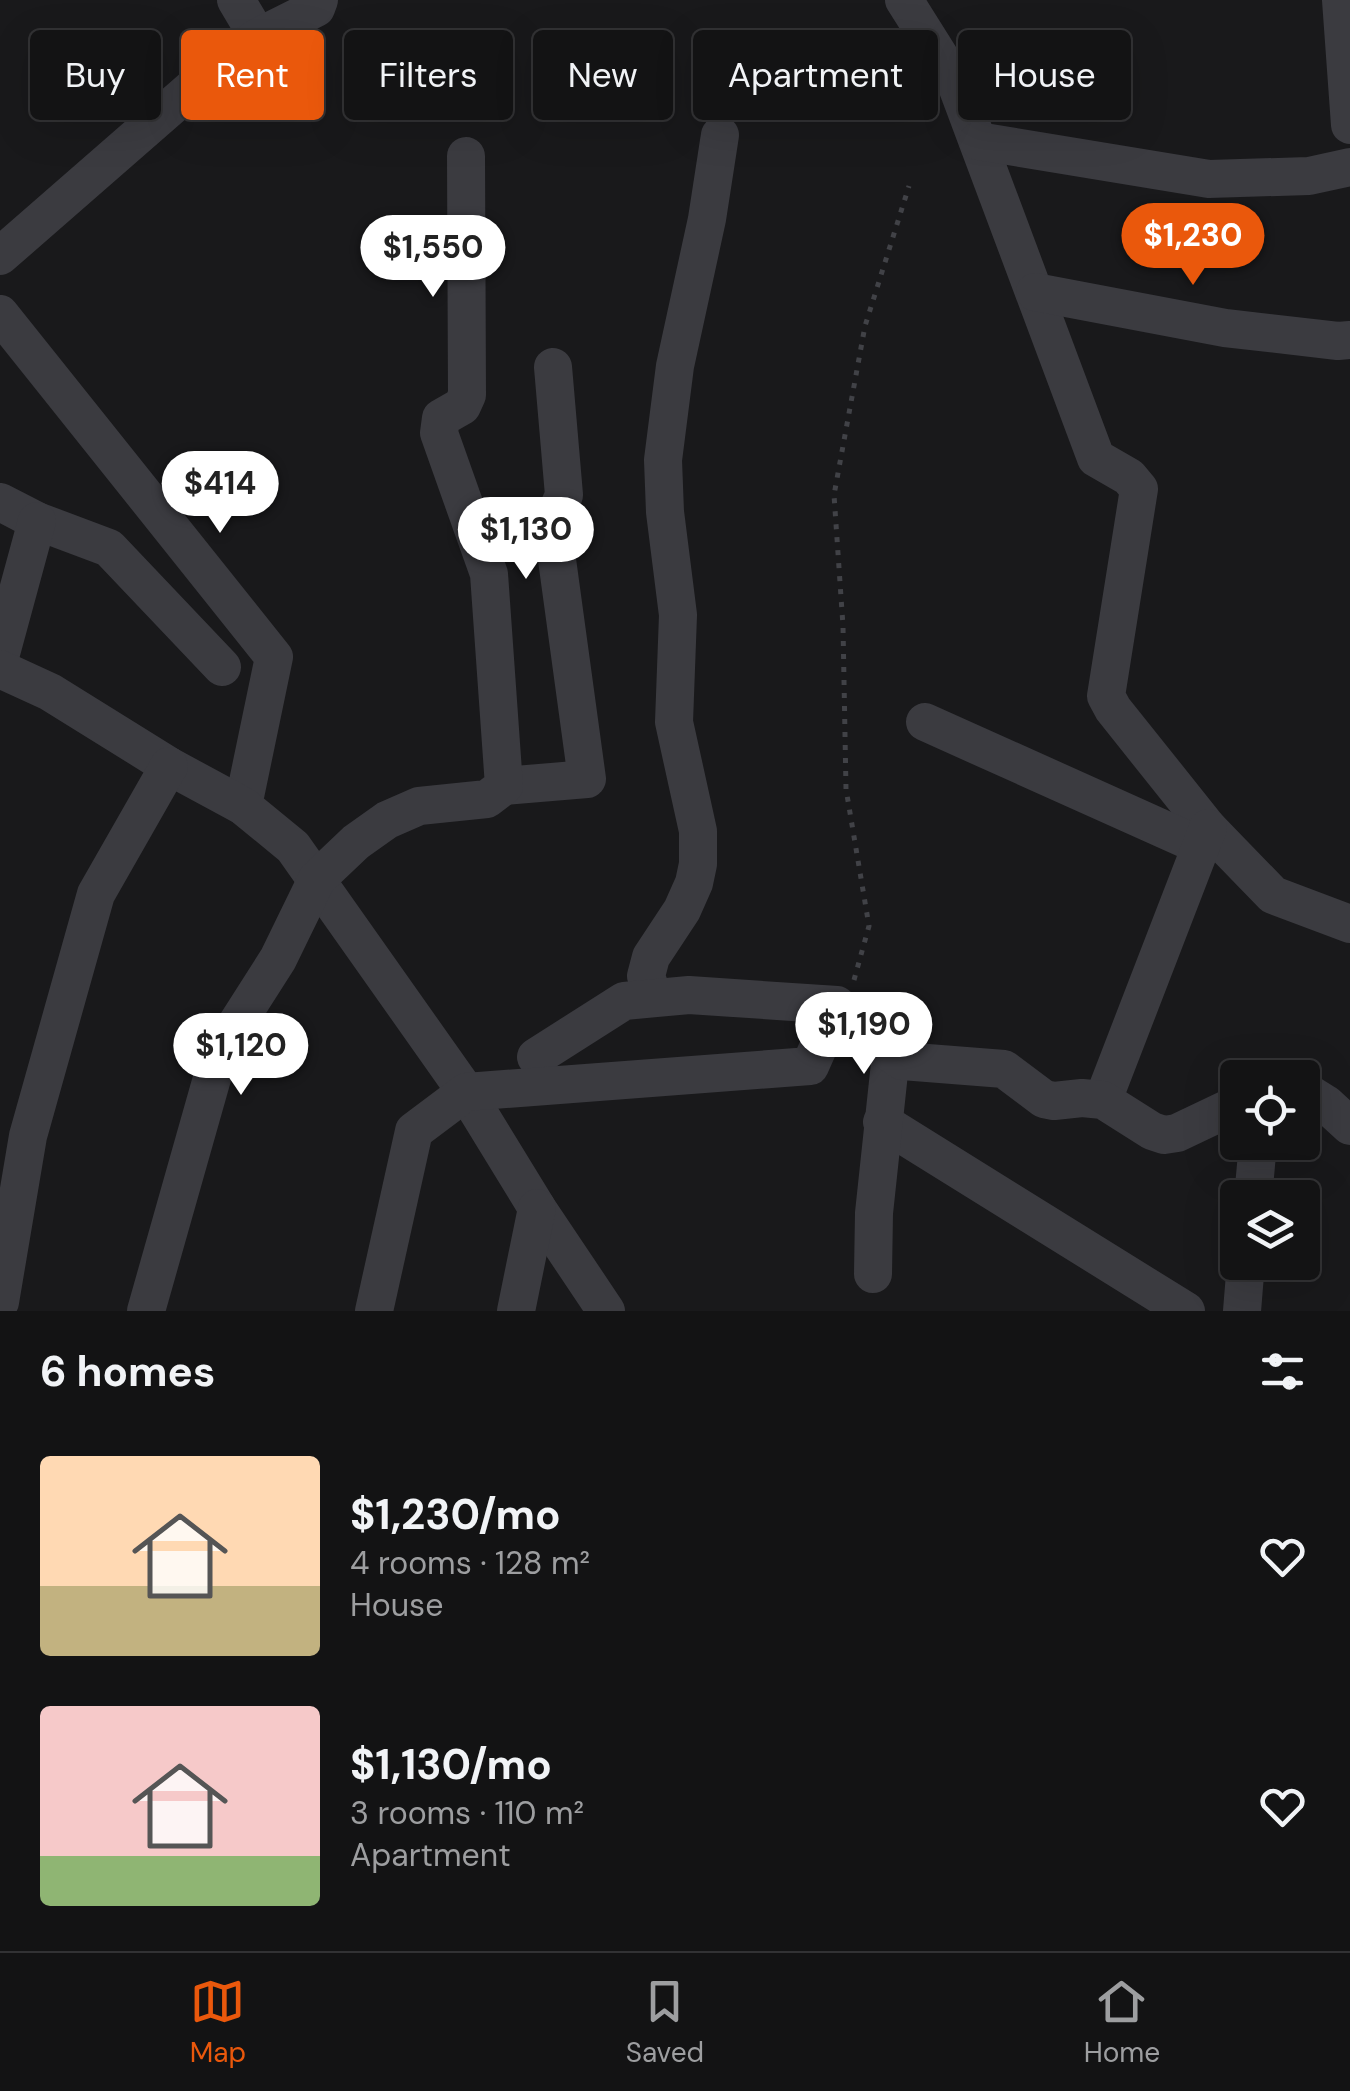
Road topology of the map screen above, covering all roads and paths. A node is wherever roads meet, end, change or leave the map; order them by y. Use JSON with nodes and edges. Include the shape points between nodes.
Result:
{"nodes":[{"id":1,"x":236,"y":0,"type":"edge"},
{"id":2,"x":319,"y":0,"type":"edge"},
{"id":3,"x":904,"y":0,"type":"edge"},
{"id":4,"x":1341,"y":0,"type":"edge"},
{"id":5,"x":254,"y":30,"type":"edge"},
{"id":6,"x":272,"y":30,"type":"edge"},
{"id":7,"x":181,"y":98,"type":"edge"},
{"id":8,"x":1350,"y":125,"type":"edge"},
{"id":9,"x":720,"y":134,"type":"dead end"},
{"id":10,"x":978,"y":141,"type":"junction"},
{"id":11,"x":466,"y":156,"type":"dead end"},
{"id":12,"x":1350,"y":167,"type":"edge"},
{"id":13,"x":909,"y":186,"type":"dead end"},
{"id":14,"x":0,"y":256,"type":"edge"},
{"id":15,"x":1035,"y":292,"type":"junction"},
{"id":16,"x":0,"y":314,"type":"edge"},
{"id":17,"x":1350,"y":340,"type":"edge"},
{"id":18,"x":552,"y":367,"type":"dead end"},
{"id":19,"x":0,"y":502,"type":"edge"},
{"id":20,"x":37,"y":521,"type":"junction"},
{"id":21,"x":0,"y":657,"type":"edge"},
{"id":22,"x":222,"y":667,"type":"dead end"},
{"id":23,"x":0,"y":669,"type":"edge"},
{"id":24,"x":925,"y":722,"type":"dead end"},
{"id":25,"x":169,"y":766,"type":"junction"},
{"id":26,"x":504,"y":786,"type":"junction"},
{"id":27,"x":243,"y":806,"type":"junction"},
{"id":28,"x":1205,"y":837,"type":"junction"},
{"id":29,"x":316,"y":880,"type":"junction"},
{"id":30,"x":1350,"y":924,"type":"edge"},
{"id":31,"x":653,"y":996,"type":"junction"},
{"id":32,"x":837,"y":1005,"type":"joint"},
{"id":33,"x":891,"y":1054,"type":"junction"},
{"id":34,"x":536,"y":1058,"type":"dead end"},
{"id":35,"x":466,"y":1092,"type":"junction"},
{"id":36,"x":1103,"y":1100,"type":"junction"},
{"id":37,"x":1320,"y":1100,"type":"edge"},
{"id":38,"x":1220,"y":1113,"type":"edge"},
{"id":39,"x":882,"y":1122,"type":"junction"},
{"id":40,"x":1350,"y":1126,"type":"edge"},
{"id":41,"x":537,"y":1208,"type":"junction"},
{"id":42,"x":873,"y":1274,"type":"dead end"},
{"id":43,"x":1245,"y":1280,"type":"edge"},
{"id":44,"x":0,"y":1302,"type":"edge"},
{"id":45,"x":146,"y":1311,"type":"edge"},
{"id":46,"x":374,"y":1311,"type":"edge"},
{"id":47,"x":516,"y":1311,"type":"edge"},
{"id":48,"x":606,"y":1311,"type":"edge"},
{"id":49,"x":1186,"y":1311,"type":"edge"},
{"id":50,"x":1242,"y":1311,"type":"edge"}],
"edges":[{"from":1,"to":5,"type":"street"},
{"from":2,"to":6,"type":"street","via":[[316,8]]},
{"from":3,"to":10,"type":"street","via":[[955,80]]},
{"from":4,"to":8,"type":"street"},
{"from":7,"to":14,"type":"street"},
{"from":9,"to":31,"type":"street","via":[[675,366],[664,460],[678,615],[674,722],[698,831],[698,864],[682,910],[651,957],[646,976]]},
{"from":10,"to":12,"type":"street","via":[[1208,179],[1309,176]]},
{"from":10,"to":15,"type":"street"},
{"from":11,"to":26,"type":"street","via":[[467,395],[441,418],[439,433],[489,574]]},
{"from":13,"to":32,"type":"path","via":[[865,326],[834,496],[846,789],[869,926],[854,980]]},
{"from":15,"to":17,"type":"street","via":[[1225,328]]},
{"from":15,"to":28,"type":"street","via":[[1096,458],[1139,489],[1106,696]]},
{"from":16,"to":27,"type":"street","via":[[274,657]]},
{"from":18,"to":26,"type":"street","via":[[564,495],[552,523],[586,779]]},
{"from":19,"to":20,"type":"street"},
{"from":20,"to":21,"type":"street"},
{"from":20,"to":22,"type":"street","via":[[109,548]]},
{"from":23,"to":25,"type":"street"},
{"from":24,"to":28,"type":"street"},
{"from":25,"to":27,"type":"street"},
{"from":25,"to":44,"type":"street","via":[[96,894],[28,1136]]},
{"from":26,"to":29,"type":"street","via":[[486,799],[419,806],[388,820]]},
{"from":27,"to":29,"type":"street","via":[[293,847]]},
{"from":28,"to":30,"type":"street","via":[[1273,895]]},
{"from":28,"to":36,"type":"street"},
{"from":29,"to":35,"type":"street"},
{"from":29,"to":45,"type":"street","via":[[278,959],[220,1050]]},
{"from":31,"to":32,"type":"street"},
{"from":31,"to":34,"type":"street","via":[[624,1001]]},
{"from":33,"to":35,"type":"street","via":[[833,1014],[810,1066]]},
{"from":33,"to":36,"type":"street","via":[[1004,1069],[1044,1099]]},
{"from":33,"to":39,"type":"street"},
{"from":35,"to":41,"type":"street"},
{"from":35,"to":46,"type":"street","via":[[414,1131]]},
{"from":36,"to":38,"type":"street","via":[[1164,1134]]},
{"from":37,"to":40,"type":"street"},
{"from":39,"to":42,"type":"street"},
{"from":39,"to":49,"type":"street"},
{"from":41,"to":47,"type":"street"},
{"from":41,"to":48,"type":"street"},
{"from":43,"to":50,"type":"street"}]}
